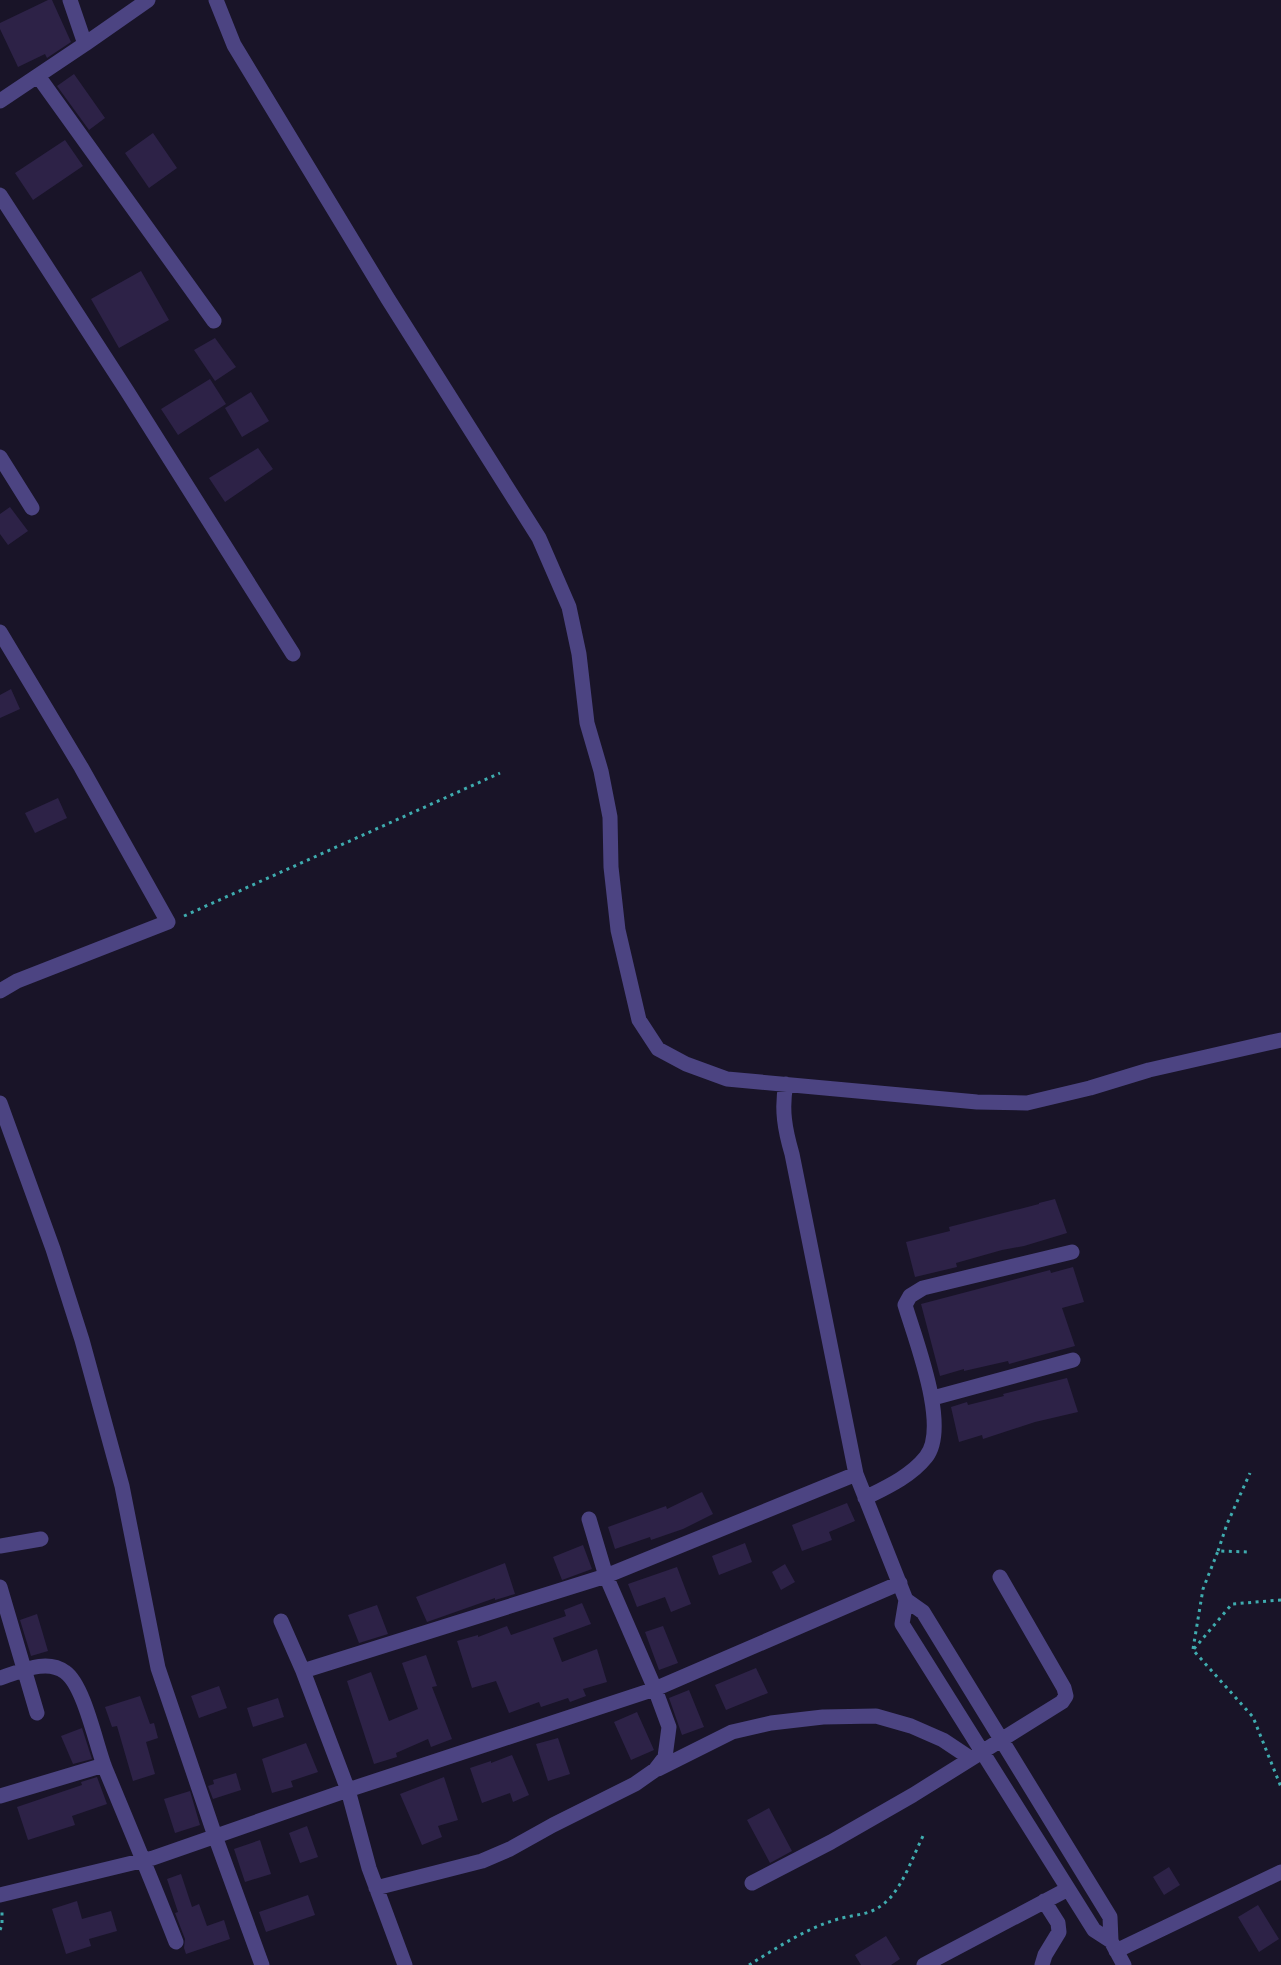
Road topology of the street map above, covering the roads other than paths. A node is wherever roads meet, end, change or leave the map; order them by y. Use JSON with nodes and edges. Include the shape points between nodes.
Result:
{"nodes":[{"id":1,"x":70,"y":0,"type":"edge"},
{"id":2,"x":148,"y":0,"type":"edge"},
{"id":3,"x":216,"y":0,"type":"edge"},
{"id":4,"x":86,"y":44,"type":"junction"},
{"id":5,"x":38,"y":76,"type":"junction"},
{"id":6,"x":0,"y":101,"type":"edge"},
{"id":7,"x":0,"y":195,"type":"edge"},
{"id":8,"x":214,"y":321,"type":"dead end"},
{"id":9,"x":0,"y":457,"type":"edge"},
{"id":10,"x":32,"y":508,"type":"dead end"},
{"id":11,"x":0,"y":632,"type":"edge"},
{"id":12,"x":293,"y":654,"type":"dead end"},
{"id":13,"x":0,"y":991,"type":"edge"},
{"id":14,"x":1281,"y":1040,"type":"edge"},
{"id":15,"x":785,"y":1089,"type":"junction"},
{"id":16,"x":0,"y":1103,"type":"edge"},
{"id":17,"x":1072,"y":1252,"type":"dead end"},
{"id":18,"x":1073,"y":1360,"type":"dead end"},
{"id":19,"x":933,"y":1398,"type":"junction"},
{"id":20,"x":856,"y":1474,"type":"junction"},
{"id":21,"x":865,"y":1498,"type":"junction"},
{"id":22,"x":589,"y":1519,"type":"dead end"},
{"id":23,"x":41,"y":1539,"type":"dead end"},
{"id":24,"x":0,"y":1546,"type":"edge"},
{"id":25,"x":606,"y":1576,"type":"junction"},
{"id":26,"x":1000,"y":1577,"type":"dead end"},
{"id":27,"x":900,"y":1583,"type":"junction"},
{"id":28,"x":0,"y":1587,"type":"edge"},
{"id":29,"x":906,"y":1600,"type":"junction"},
{"id":30,"x":281,"y":1622,"type":"dead end"},
{"id":31,"x":24,"y":1670,"type":"junction"},
{"id":32,"x":303,"y":1671,"type":"junction"},
{"id":33,"x":0,"y":1678,"type":"edge"},
{"id":34,"x":655,"y":1689,"type":"junction"},
{"id":35,"x":38,"y":1713,"type":"dead end"},
{"id":36,"x":1000,"y":1739,"type":"junction"},
{"id":37,"x":976,"y":1755,"type":"junction"},
{"id":38,"x":104,"y":1765,"type":"junction"},
{"id":39,"x":656,"y":1770,"type":"junction"},
{"id":40,"x":348,"y":1790,"type":"junction"},
{"id":41,"x":0,"y":1796,"type":"edge"},
{"id":42,"x":215,"y":1836,"type":"junction"},
{"id":43,"x":144,"y":1860,"type":"junction"},
{"id":44,"x":1281,"y":1872,"type":"edge"},
{"id":45,"x":752,"y":1883,"type":"dead end"},
{"id":46,"x":376,"y":1888,"type":"junction"},
{"id":47,"x":1068,"y":1889,"type":"junction"},
{"id":48,"x":0,"y":1895,"type":"edge"},
{"id":49,"x":1044,"y":1901,"type":"junction"},
{"id":50,"x":1082,"y":1911,"type":"junction"},
{"id":51,"x":1058,"y":1923,"type":"junction"},
{"id":52,"x":176,"y":1942,"type":"dead end"},
{"id":53,"x":1114,"y":1946,"type":"junction"},
{"id":54,"x":262,"y":1965,"type":"edge"},
{"id":55,"x":405,"y":1965,"type":"edge"},
{"id":56,"x":924,"y":1965,"type":"edge"},
{"id":57,"x":1042,"y":1965,"type":"edge"},
{"id":58,"x":1124,"y":1965,"type":"edge"}],
"edges":[{"from":1,"to":4,"type":"street"},
{"from":2,"to":4,"type":"street"},
{"from":3,"to":15,"type":"street","via":[[234,45],[539,538],[555,572],[569,607],[587,723],[610,817],[618,930],[639,1020],[658,1049],[686,1064],[727,1079]]},
{"from":4,"to":5,"type":"street"},
{"from":5,"to":6,"type":"street"},
{"from":5,"to":8,"type":"street"},
{"from":7,"to":12,"type":"street"},
{"from":9,"to":10,"type":"street"},
{"from":11,"to":13,"type":"street","via":[[168,922]]},
{"from":14,"to":15,"type":"street","via":[[1027,1103]]},
{"from":15,"to":20,"type":"street","via":[[784,1129]]},
{"from":16,"to":42,"type":"street","via":[[82,1340],[122,1486],[158,1668]]},
{"from":17,"to":19,"type":"street","via":[[922,1288],[909,1296],[905,1305]]},
{"from":18,"to":19,"type":"street"},
{"from":19,"to":21,"type":"street","via":[[934,1432],[928,1456],[904,1477]]},
{"from":20,"to":21,"type":"street"},
{"from":20,"to":25,"type":"street"},
{"from":21,"to":27,"type":"street"},
{"from":22,"to":25,"type":"street"},
{"from":23,"to":24,"type":"street"},
{"from":25,"to":32,"type":"street"},
{"from":25,"to":34,"type":"street"},
{"from":26,"to":36,"type":"street","via":[[1066,1696],[1057,1707]]},
{"from":27,"to":29,"type":"street"},
{"from":27,"to":34,"type":"street"},
{"from":28,"to":31,"type":"street"},
{"from":29,"to":36,"type":"street","via":[[923,1612]]},
{"from":29,"to":37,"type":"street","via":[[902,1624]]},
{"from":30,"to":32,"type":"street"},
{"from":31,"to":33,"type":"street"},
{"from":31,"to":35,"type":"street"},
{"from":31,"to":38,"type":"street","via":[[54,1666],[70,1676]]},
{"from":32,"to":40,"type":"street"},
{"from":34,"to":39,"type":"street","via":[[669,1727],[665,1757]]},
{"from":34,"to":40,"type":"street"},
{"from":36,"to":37,"type":"street"},
{"from":36,"to":53,"type":"street","via":[[1110,1917]]},
{"from":37,"to":39,"type":"street","via":[[911,1726],[876,1716],[823,1717],[732,1732]]},
{"from":37,"to":45,"type":"street","via":[[831,1842]]},
{"from":37,"to":47,"type":"street"},
{"from":38,"to":41,"type":"street"},
{"from":38,"to":43,"type":"street"},
{"from":39,"to":46,"type":"street","via":[[510,1850]]},
{"from":40,"to":42,"type":"street"},
{"from":40,"to":46,"type":"street"},
{"from":42,"to":43,"type":"street"},
{"from":42,"to":54,"type":"street"},
{"from":43,"to":48,"type":"street"},
{"from":43,"to":52,"type":"street"},
{"from":44,"to":53,"type":"street"},
{"from":46,"to":55,"type":"street"},
{"from":47,"to":49,"type":"street"},
{"from":47,"to":50,"type":"street"},
{"from":49,"to":51,"type":"street"},
{"from":49,"to":56,"type":"street"},
{"from":50,"to":51,"type":"street"},
{"from":50,"to":53,"type":"street","via":[[1094,1930]]},
{"from":51,"to":57,"type":"street","via":[[1059,1932]]},
{"from":53,"to":58,"type":"street"}]}
